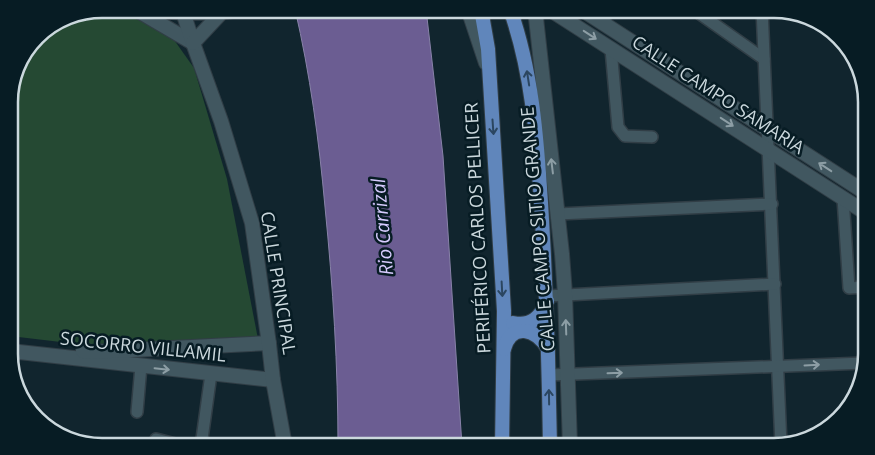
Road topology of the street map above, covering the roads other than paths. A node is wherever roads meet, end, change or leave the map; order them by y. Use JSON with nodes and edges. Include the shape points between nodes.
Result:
{"nodes":[{"id":1,"x":150,"y":18,"type":"edge"},
{"id":2,"x":185,"y":18,"type":"edge"},
{"id":3,"x":220,"y":18,"type":"edge"},
{"id":4,"x":471,"y":18,"type":"edge"},
{"id":5,"x":483,"y":18,"type":"edge"},
{"id":6,"x":513,"y":18,"type":"edge"},
{"id":7,"x":541,"y":18,"type":"edge"},
{"id":8,"x":555,"y":18,"type":"edge"},
{"id":9,"x":595,"y":18,"type":"edge"},
{"id":10,"x":706,"y":18,"type":"edge"},
{"id":11,"x":762,"y":18,"type":"edge"},
{"id":12,"x":193,"y":43,"type":"junction"},
{"id":13,"x":611,"y":49,"type":"junction"},
{"id":14,"x":764,"y":59,"type":"junction"},
{"id":15,"x":489,"y":75,"type":"junction"},
{"id":16,"x":768,"y":129,"type":"junction"},
{"id":17,"x":652,"y":137,"type":"dead end"},
{"id":18,"x":769,"y":150,"type":"junction"},
{"id":19,"x":858,"y":188,"type":"edge"},
{"id":20,"x":843,"y":198,"type":"junction"},
{"id":21,"x":772,"y":204,"type":"junction"},
{"id":22,"x":858,"y":208,"type":"edge"},
{"id":23,"x":558,"y":214,"type":"junction"},
{"id":24,"x":775,"y":284,"type":"junction"},
{"id":25,"x":858,"y":287,"type":"edge"},
{"id":26,"x":565,"y":294,"type":"junction"},
{"id":27,"x":547,"y":298,"type":"junction"},
{"id":28,"x":504,"y":311,"type":"junction"},
{"id":29,"x":18,"y":343,"type":"edge"},
{"id":30,"x":269,"y":343,"type":"junction"},
{"id":31,"x":504,"y":349,"type":"junction"},
{"id":32,"x":548,"y":350,"type":"junction"},
{"id":33,"x":18,"y":352,"type":"edge"},
{"id":34,"x":857,"y":363,"type":"edge"},
{"id":35,"x":141,"y":366,"type":"junction"},
{"id":36,"x":778,"y":367,"type":"junction"},
{"id":37,"x":210,"y":374,"type":"junction"},
{"id":38,"x":549,"y":375,"type":"junction"},
{"id":39,"x":568,"y":375,"type":"junction"},
{"id":40,"x":273,"y":380,"type":"junction"},
{"id":41,"x":137,"y":412,"type":"dead end"},
{"id":42,"x":502,"y":437,"type":"edge"},
{"id":43,"x":550,"y":437,"type":"edge"},
{"id":44,"x":570,"y":437,"type":"edge"},
{"id":45,"x":781,"y":437,"type":"edge"},
{"id":46,"x":202,"y":438,"type":"edge"},
{"id":47,"x":283,"y":438,"type":"edge"}],
"edges":[{"from":1,"to":12,"type":"street"},
{"from":2,"to":12,"type":"street","name":"CALLE PRINCIPAL"},
{"from":3,"to":12,"type":"street"},
{"from":4,"to":15,"type":"street"},
{"from":5,"to":15,"type":"main road","name":"PERIFÉRICO CARLOS PELLICER"},
{"from":27,"to":6,"type":"main road","one_way":true,"via":[[530,88]]},
{"from":23,"to":7,"type":"street","name":"CALLE CAMPO SITIO GRANDE","one_way":true},
{"from":8,"to":13,"type":"street","name":"CALLE CAMPO SAMARIA","one_way":true},
{"from":9,"to":16,"type":"street","name":"CALLE CAMPO SAMARIA"},
{"from":10,"to":14,"type":"street"},
{"from":11,"to":14,"type":"street"},
{"from":12,"to":30,"type":"street","name":"CALLE PRINCIPAL","via":[[252,223]]},
{"from":13,"to":17,"type":"street","via":[[618,127],[625,136]]},
{"from":13,"to":18,"type":"street","name":"CALLE CAMPO SAMARIA","one_way":true},
{"from":14,"to":16,"type":"street"},
{"from":15,"to":28,"type":"main road","name":"PERIFÉRICO CARLOS PELLICER","one_way":true},
{"from":16,"to":18,"type":"street"},
{"from":19,"to":16,"type":"street","name":"CALLE CAMPO SAMARIA","one_way":true},
{"from":18,"to":20,"type":"street","name":"CALLE CAMPO SAMARIA"},
{"from":18,"to":21,"type":"street"},
{"from":20,"to":22,"type":"street","name":"CALLE CAMPO SAMARIA"},
{"from":20,"to":25,"type":"street","via":[[849,288]]},
{"from":21,"to":23,"type":"street"},
{"from":21,"to":24,"type":"street"},
{"from":23,"to":26,"type":"street","name":"CALLE CAMPO SITIO GRANDE"},
{"from":24,"to":26,"type":"street"},
{"from":24,"to":36,"type":"street"},
{"from":26,"to":27,"type":"street"},
{"from":39,"to":26,"type":"street","name":"CALLE CAMPO SITIO GRANDE","one_way":true},
{"from":27,"to":28,"type":"main road","via":[[541,314],[532,322],[515,324],[510,322]]},
{"from":27,"to":32,"type":"main road"},
{"from":28,"to":31,"type":"main road","name":"PERIFÉRICO CARLOS PELLICER"},
{"from":29,"to":30,"type":"street","name":"SOCORRO VILLAMIL","via":[[92,352]]},
{"from":30,"to":40,"type":"street","name":"CALLE PRINCIPAL"},
{"from":31,"to":32,"type":"main road","via":[[513,334],[526,331],[542,339]]},
{"from":31,"to":42,"type":"main road","name":"PERIFÉRICO CARLOS PELLICER"},
{"from":32,"to":38,"type":"main road"},
{"from":33,"to":35,"type":"street","name":"SOCORRO VILLAMIL"},
{"from":36,"to":34,"type":"street","one_way":true},
{"from":35,"to":37,"type":"street","name":"SOCORRO VILLAMIL","one_way":true},
{"from":35,"to":41,"type":"street"},
{"from":39,"to":36,"type":"street","one_way":true},
{"from":36,"to":45,"type":"street"},
{"from":37,"to":40,"type":"street","name":"SOCORRO VILLAMIL"},
{"from":37,"to":46,"type":"street"},
{"from":38,"to":39,"type":"street"},
{"from":43,"to":38,"type":"main road","one_way":true},
{"from":39,"to":44,"type":"street","name":"CALLE CAMPO SITIO GRANDE"},
{"from":40,"to":47,"type":"street","name":"CALLE PRINCIPAL"}]}
